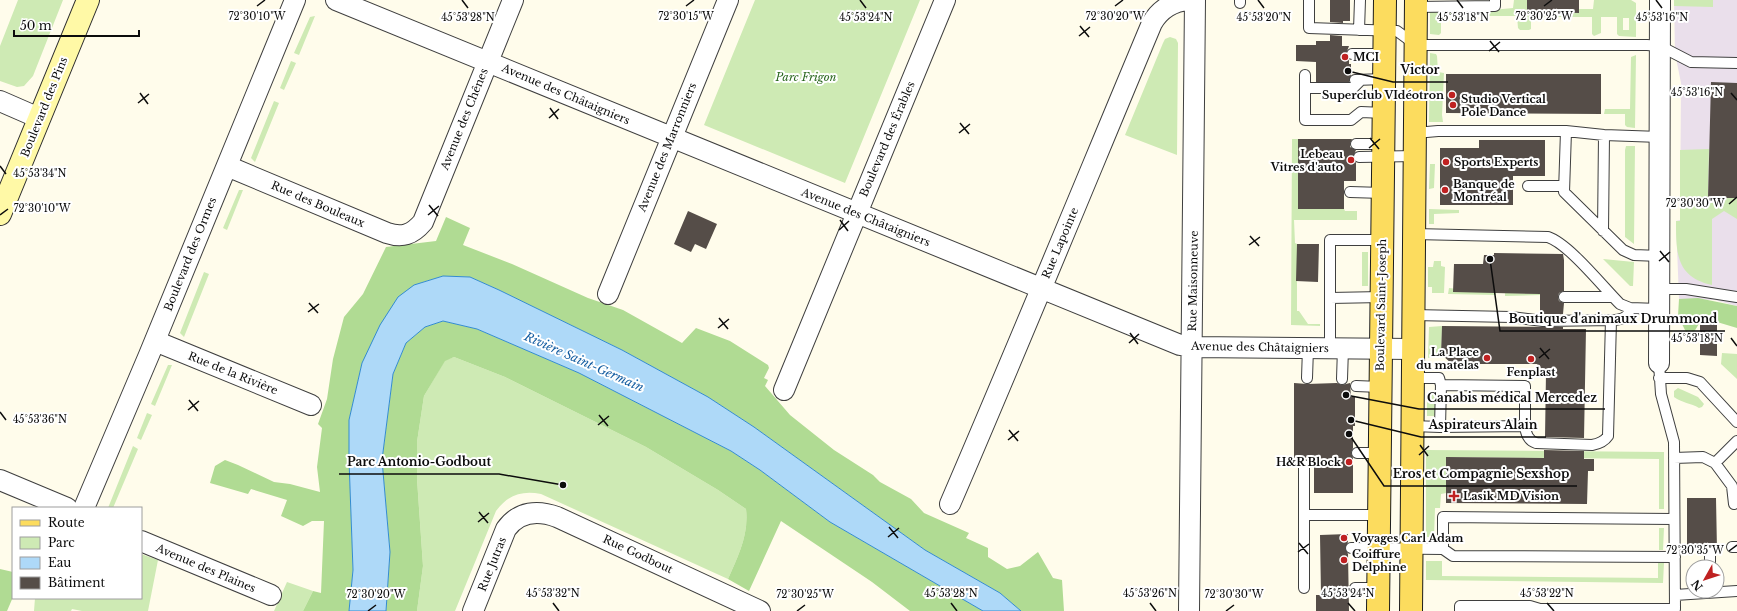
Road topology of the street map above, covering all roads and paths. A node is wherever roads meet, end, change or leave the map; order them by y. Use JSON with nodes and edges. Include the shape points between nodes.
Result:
{"nodes":[{"id":1,"x":88,"y":0,"type":"edge"},
{"id":2,"x":295,"y":0,"type":"edge"},
{"id":3,"x":336,"y":0,"type":"edge"},
{"id":4,"x":513,"y":0,"type":"edge"},
{"id":5,"x":728,"y":0,"type":"edge"},
{"id":6,"x":945,"y":0,"type":"edge"},
{"id":7,"x":1189,"y":0,"type":"edge"},
{"id":8,"x":1195,"y":0,"type":"edge"},
{"id":9,"x":1309,"y":0,"type":"edge"},
{"id":10,"x":1360,"y":0,"type":"edge"},
{"id":11,"x":1385,"y":0,"type":"edge"},
{"id":12,"x":1495,"y":0,"type":"edge"},
{"id":13,"x":1660,"y":0,"type":"edge"},
{"id":14,"x":1416,"y":4,"type":"edge"},
{"id":15,"x":1359,"y":30,"type":"junction"},
{"id":16,"x":1384,"y":31,"type":"junction"},
{"id":17,"x":1416,"y":45,"type":"junction"},
{"id":18,"x":1660,"y":46,"type":"junction"},
{"id":19,"x":1352,"y":54,"type":"dead end"},
{"id":20,"x":1384,"y":54,"type":"junction"},
{"id":21,"x":488,"y":61,"type":"junction"},
{"id":22,"x":1737,"y":63,"type":"edge"},
{"id":23,"x":1305,"y":75,"type":"dead end"},
{"id":24,"x":1384,"y":79,"type":"junction"},
{"id":25,"x":1305,"y":88,"type":"junction"},
{"id":26,"x":0,"y":101,"type":"edge"},
{"id":27,"x":1384,"y":112,"type":"junction"},
{"id":28,"x":39,"y":118,"type":"junction"},
{"id":29,"x":1566,"y":131,"type":"junction"},
{"id":30,"x":1415,"y":133,"type":"junction"},
{"id":31,"x":1604,"y":135,"type":"junction"},
{"id":32,"x":671,"y":137,"type":"junction"},
{"id":33,"x":1660,"y":137,"type":"junction"},
{"id":34,"x":1356,"y":144,"type":"dead end"},
{"id":35,"x":1383,"y":149,"type":"junction"},
{"id":36,"x":1414,"y":156,"type":"junction"},
{"id":37,"x":1359,"y":157,"type":"dead end"},
{"id":38,"x":226,"y":166,"type":"junction"},
{"id":39,"x":1528,"y":186,"type":"dead end"},
{"id":40,"x":1564,"y":186,"type":"junction"},
{"id":41,"x":1350,"y":192,"type":"dead end"},
{"id":42,"x":1383,"y":193,"type":"junction"},
{"id":43,"x":856,"y":212,"type":"junction"},
{"id":44,"x":0,"y":214,"type":"edge"},
{"id":45,"x":1604,"y":231,"type":"junction"},
{"id":46,"x":410,"y":234,"type":"joint"},
{"id":47,"x":1414,"y":234,"type":"junction"},
{"id":48,"x":1382,"y":240,"type":"junction"},
{"id":49,"x":1660,"y":256,"type":"junction"},
{"id":50,"x":1041,"y":288,"type":"junction"},
{"id":51,"x":1660,"y":289,"type":"junction"},
{"id":52,"x":608,"y":294,"type":"dead end"},
{"id":53,"x":1737,"y":296,"type":"edge"},
{"id":54,"x":1382,"y":297,"type":"junction"},
{"id":55,"x":1564,"y":297,"type":"dead end"},
{"id":56,"x":1613,"y":297,"type":"junction"},
{"id":57,"x":1330,"y":298,"type":"junction"},
{"id":58,"x":1630,"y":308,"type":"junction"},
{"id":59,"x":1659,"y":309,"type":"junction"},
{"id":60,"x":1413,"y":315,"type":"junction"},
{"id":61,"x":1610,"y":320,"type":"junction"},
{"id":62,"x":155,"y":341,"type":"junction"},
{"id":63,"x":1192,"y":347,"type":"junction"},
{"id":64,"x":1308,"y":348,"type":"junction"},
{"id":65,"x":1336,"y":348,"type":"junction"},
{"id":66,"x":1381,"y":348,"type":"junction"},
{"id":67,"x":1413,"y":349,"type":"junction"},
{"id":68,"x":1659,"y":370,"type":"junction"},
{"id":69,"x":1307,"y":378,"type":"dead end"},
{"id":70,"x":1342,"y":378,"type":"dead end"},
{"id":71,"x":1412,"y":378,"type":"junction"},
{"id":72,"x":1441,"y":385,"type":"junction"},
{"id":73,"x":1356,"y":386,"type":"dead end"},
{"id":74,"x":1380,"y":387,"type":"junction"},
{"id":75,"x":784,"y":390,"type":"dead end"},
{"id":76,"x":310,"y":405,"type":"dead end"},
{"id":77,"x":1737,"y":422,"type":"edge"},
{"id":78,"x":1412,"y":426,"type":"junction"},
{"id":79,"x":1440,"y":426,"type":"junction"},
{"id":80,"x":1525,"y":426,"type":"junction"},
{"id":81,"x":1737,"y":441,"type":"edge"},
{"id":82,"x":1357,"y":453,"type":"dead end"},
{"id":83,"x":1380,"y":453,"type":"junction"},
{"id":84,"x":1674,"y":458,"type":"junction"},
{"id":85,"x":1714,"y":463,"type":"junction"},
{"id":86,"x":1304,"y":465,"type":"dead end"},
{"id":87,"x":0,"y":480,"type":"edge"},
{"id":88,"x":950,"y":504,"type":"dead end"},
{"id":89,"x":1734,"y":504,"type":"dead end"},
{"id":90,"x":65,"y":507,"type":"edge"},
{"id":91,"x":84,"y":507,"type":"edge"},
{"id":92,"x":1304,"y":515,"type":"junction"},
{"id":93,"x":1379,"y":515,"type":"junction"},
{"id":94,"x":1674,"y":519,"type":"junction"},
{"id":95,"x":514,"y":520,"type":"joint"},
{"id":96,"x":142,"y":541,"type":"edge"},
{"id":97,"x":1352,"y":548,"type":"dead end"},
{"id":98,"x":1379,"y":549,"type":"junction"},
{"id":99,"x":1411,"y":549,"type":"junction"},
{"id":100,"x":1443,"y":549,"type":"junction"},
{"id":101,"x":1710,"y":550,"type":"dead end"},
{"id":102,"x":1674,"y":557,"type":"junction"},
{"id":103,"x":1710,"y":559,"type":"edge"},
{"id":104,"x":1304,"y":588,"type":"dead end"},
{"id":105,"x":1355,"y":588,"type":"dead end"},
{"id":106,"x":1379,"y":588,"type":"junction"},
{"id":107,"x":1725,"y":591,"type":"edge"},
{"id":108,"x":1737,"y":591,"type":"edge"},
{"id":109,"x":1685,"y":594,"type":"edge"},
{"id":110,"x":271,"y":595,"type":"dead end"},
{"id":111,"x":1675,"y":595,"type":"junction"},
{"id":112,"x":1540,"y":610,"type":"edge"},
{"id":113,"x":1635,"y":610,"type":"edge"},
{"id":114,"x":473,"y":611,"type":"edge"},
{"id":115,"x":760,"y":611,"type":"edge"},
{"id":116,"x":1189,"y":611,"type":"edge"},
{"id":117,"x":1378,"y":611,"type":"edge"},
{"id":118,"x":1411,"y":611,"type":"edge"},
{"id":119,"x":1460,"y":611,"type":"edge"}],
"edges":[{"from":1,"to":28,"type":"street","name":"Boulevard des Pins"},
{"from":2,"to":38,"type":"street","name":"Boulevard des Ormes"},
{"from":3,"to":21,"type":"street","name":"Avenue des Châtaigniers"},
{"from":4,"to":21,"type":"street","name":"Avenue des Chênes"},
{"from":5,"to":32,"type":"street","name":"Avenue des Marronniers"},
{"from":6,"to":43,"type":"street","name":"Boulevard des Érables"},
{"from":7,"to":50,"type":"street","name":"Rue Lapointe","via":[[1176,2],[1167,7],[1154,20]]},
{"from":8,"to":63,"type":"street","name":"Rue Maisonneuve"},
{"from":9,"to":15,"type":"lane","via":[[1309,28]]},
{"from":10,"to":15,"type":"lane"},
{"from":11,"to":16,"type":"main road","name":"Boulevard Saint-Joseph"},
{"from":12,"to":14,"type":"lane","via":[[1496,6]]},
{"from":13,"to":18,"type":"street"},
{"from":14,"to":17,"type":"main road"},
{"from":15,"to":16,"type":"lane"},
{"from":16,"to":17,"type":"lane","via":[[1397,31]]},
{"from":16,"to":20,"type":"main road","name":"Boulevard Saint-Joseph"},
{"from":17,"to":18,"type":"lane"},
{"from":17,"to":30,"type":"main road"},
{"from":18,"to":22,"type":"lane","via":[[1691,62]]},
{"from":18,"to":33,"type":"street"},
{"from":19,"to":20,"type":"lane"},
{"from":20,"to":24,"type":"main road","name":"Boulevard Saint-Joseph"},
{"from":21,"to":32,"type":"street","name":"Avenue des Châtaigniers"},
{"from":21,"to":46,"type":"street","name":"Avenue des Chênes","via":[[423,222]]},
{"from":23,"to":25,"type":"lane"},
{"from":24,"to":25,"type":"lane","via":[[1358,80],[1353,88]]},
{"from":24,"to":27,"type":"main road","name":"Boulevard Saint-Joseph"},
{"from":25,"to":27,"type":"lane","via":[[1305,120],[1351,120],[1361,112]]},
{"from":26,"to":28,"type":"street"},
{"from":27,"to":35,"type":"main road","name":"Boulevard Saint-Joseph"},
{"from":28,"to":44,"type":"street","name":"Boulevard des Pins"},
{"from":29,"to":30,"type":"lane"},
{"from":29,"to":31,"type":"lane"},
{"from":29,"to":40,"type":"lane"},
{"from":30,"to":36,"type":"main road"},
{"from":31,"to":33,"type":"lane"},
{"from":31,"to":45,"type":"lane"},
{"from":32,"to":43,"type":"street","name":"Avenue des Châtaigniers"},
{"from":32,"to":52,"type":"street","name":"Avenue des Marronniers"},
{"from":33,"to":49,"type":"street"},
{"from":34,"to":35,"type":"lane"},
{"from":35,"to":36,"type":"lane"},
{"from":35,"to":37,"type":"lane"},
{"from":35,"to":42,"type":"main road","name":"Boulevard Saint-Joseph"},
{"from":36,"to":47,"type":"main road"},
{"from":38,"to":46,"type":"street","name":"Rue des Bouleaux","via":[[387,233],[400,236]]},
{"from":38,"to":62,"type":"street","name":"Boulevard des Ormes"},
{"from":39,"to":40,"type":"lane"},
{"from":40,"to":45,"type":"lane","via":[[1564,192]]},
{"from":41,"to":42,"type":"lane"},
{"from":42,"to":48,"type":"main road","name":"Boulevard Saint-Joseph"},
{"from":43,"to":50,"type":"street","name":"Avenue des Châtaigniers"},
{"from":43,"to":75,"type":"street","name":"Boulevard des Érables"},
{"from":45,"to":49,"type":"lane","via":[[1629,253]]},
{"from":47,"to":56,"type":"lane","via":[[1548,237],[1570,252]]},
{"from":47,"to":60,"type":"main road"},
{"from":48,"to":54,"type":"main road","name":"Boulevard Saint-Joseph"},
{"from":48,"to":57,"type":"lane","via":[[1330,240]]},
{"from":49,"to":51,"type":"street"},
{"from":50,"to":63,"type":"street","name":"Avenue des Châtaigniers","via":[[1158,337]]},
{"from":50,"to":88,"type":"street","name":"Rue Lapointe"},
{"from":51,"to":53,"type":"lane","via":[[1686,289]]},
{"from":51,"to":59,"type":"street"},
{"from":54,"to":57,"type":"lane"},
{"from":54,"to":66,"type":"main road","name":"Boulevard Saint-Joseph"},
{"from":55,"to":56,"type":"lane"},
{"from":56,"to":58,"type":"lane","via":[[1620,304]]},
{"from":57,"to":65,"type":"lane"},
{"from":58,"to":59,"type":"lane"},
{"from":58,"to":61,"type":"lane","via":[[1623,319]]},
{"from":59,"to":68,"type":"street"},
{"from":60,"to":61,"type":"lane","via":[[1511,317],[1543,321]]},
{"from":60,"to":67,"type":"main road"},
{"from":61,"to":80,"type":"lane","via":[[1606,440],[1597,444],[1542,444],[1531,441]]},
{"from":62,"to":76,"type":"street","name":"Rue de la Rivière"},
{"from":62,"to":91,"type":"street","name":"Boulevard des Ormes"},
{"from":63,"to":64,"type":"street","name":"Avenue des Châtaigniers"},
{"from":63,"to":116,"type":"street","name":"Rue Maisonneuve"},
{"from":64,"to":65,"type":"street","name":"Avenue des Châtaigniers"},
{"from":64,"to":69,"type":"lane"},
{"from":65,"to":66,"type":"street","name":"Avenue des Châtaigniers"},
{"from":65,"to":70,"type":"lane"},
{"from":66,"to":67,"type":"street","name":"Avenue des Châtaigniers"},
{"from":66,"to":74,"type":"main road","name":"Boulevard Saint-Joseph"},
{"from":67,"to":71,"type":"main road"},
{"from":68,"to":77,"type":"lane","via":[[1700,382]]},
{"from":68,"to":84,"type":"lane","via":[[1661,394],[1674,442]]},
{"from":71,"to":72,"type":"lane","via":[[1439,378]]},
{"from":71,"to":78,"type":"main road"},
{"from":72,"to":79,"type":"lane"},
{"from":72,"to":80,"type":"lane","via":[[1525,386]]},
{"from":73,"to":74,"type":"lane"},
{"from":74,"to":83,"type":"main road","name":"Boulevard Saint-Joseph"},
{"from":78,"to":79,"type":"lane"},
{"from":78,"to":99,"type":"main road"},
{"from":79,"to":80,"type":"lane"},
{"from":81,"to":85,"type":"lane"},
{"from":82,"to":83,"type":"lane"},
{"from":83,"to":93,"type":"main road","name":"Boulevard Saint-Joseph"},
{"from":84,"to":85,"type":"lane","via":[[1703,457]]},
{"from":84,"to":94,"type":"lane"},
{"from":85,"to":89,"type":"lane","via":[[1732,486]]},
{"from":86,"to":92,"type":"lane"},
{"from":87,"to":90,"type":"street"},
{"from":92,"to":93,"type":"lane"},
{"from":92,"to":104,"type":"lane"},
{"from":93,"to":98,"type":"main road","name":"Boulevard Saint-Joseph"},
{"from":94,"to":100,"type":"lane","via":[[1443,517]]},
{"from":94,"to":102,"type":"lane"},
{"from":95,"to":114,"type":"street","name":"Rue Jutras","via":[[501,539]]},
{"from":95,"to":115,"type":"street","name":"Rue Godbout","via":[[538,512],[557,517]]},
{"from":96,"to":110,"type":"street","name":"Avenue des Plaines"},
{"from":97,"to":98,"type":"lane"},
{"from":98,"to":99,"type":"lane"},
{"from":98,"to":106,"type":"main road","name":"Boulevard Saint-Joseph"},
{"from":99,"to":100,"type":"lane"},
{"from":99,"to":118,"type":"main road"},
{"from":100,"to":102,"type":"lane","via":[[1453,556]]},
{"from":101,"to":103,"type":"lane"},
{"from":102,"to":111,"type":"lane"},
{"from":105,"to":106,"type":"lane"},
{"from":106,"to":117,"type":"main road","name":"Boulevard Saint-Joseph"},
{"from":107,"to":108,"type":"lane"},
{"from":109,"to":111,"type":"lane"},
{"from":111,"to":113,"type":"lane","via":[[1675,609]]},
{"from":112,"to":113,"type":"lane"},
{"from":112,"to":119,"type":"lane","via":[[1530,606],[1460,606]]}]}
